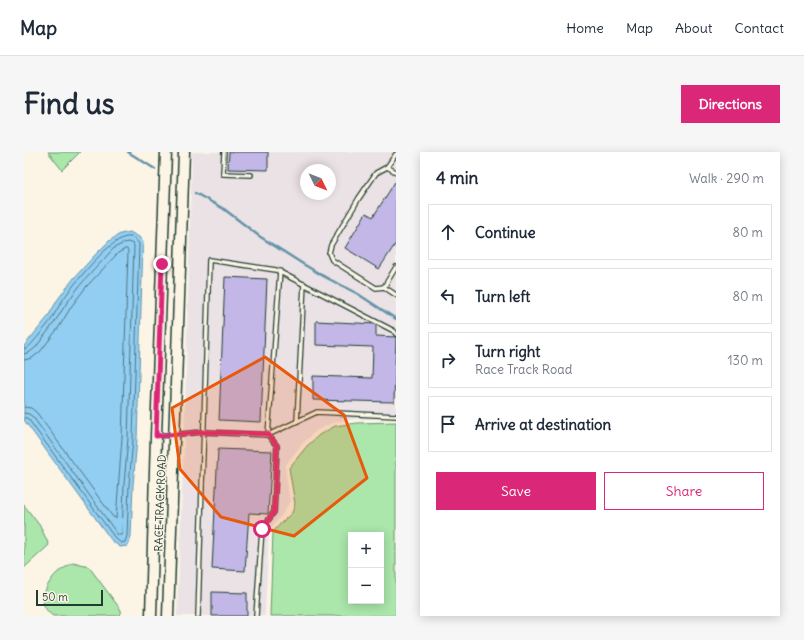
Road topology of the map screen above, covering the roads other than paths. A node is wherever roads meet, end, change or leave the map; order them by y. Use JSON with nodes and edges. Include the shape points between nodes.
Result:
{"nodes":[{"id":1,"x":166,"y":152,"type":"edge"},
{"id":2,"x":184,"y":152,"type":"edge"},
{"id":3,"x":224,"y":152,"type":"edge"},
{"id":4,"x":396,"y":154,"type":"edge"},
{"id":5,"x":387,"y":167,"type":"junction"},
{"id":6,"x":396,"y":172,"type":"edge"},
{"id":7,"x":251,"y":175,"type":"dead end"},
{"id":8,"x":396,"y":267,"type":"edge"},
{"id":9,"x":280,"y":272,"type":"junction"},
{"id":10,"x":304,"y":284,"type":"junction"},
{"id":11,"x":384,"y":287,"type":"junction"},
{"id":12,"x":396,"y":295,"type":"edge"},
{"id":13,"x":396,"y":334,"type":"edge"},
{"id":14,"x":396,"y":416,"type":"edge"},
{"id":15,"x":297,"y":421,"type":"junction"},
{"id":16,"x":204,"y":432,"type":"junction"},
{"id":17,"x":268,"y":434,"type":"junction"},
{"id":18,"x":174,"y":435,"type":"junction"},
{"id":19,"x":156,"y":436,"type":"junction"},
{"id":20,"x":151,"y":616,"type":"edge"},
{"id":21,"x":168,"y":616,"type":"edge"},
{"id":22,"x":198,"y":616,"type":"edge"},
{"id":23,"x":256,"y":616,"type":"edge"}],
"edges":[{"from":1,"to":19,"type":"main road","name":"RACE TRACK ROAD"},
{"from":2,"to":18,"type":"main road","name":"RACE TRACK ROAD"},
{"from":3,"to":7,"type":"lane","via":[[223,174]]},
{"from":4,"to":5,"type":"lane"},
{"from":5,"to":6,"type":"lane"},
{"from":5,"to":11,"type":"lane","via":[[376,173],[359,198],[331,245],[329,253],[332,260],[376,288]]},
{"from":8,"to":11,"type":"lane"},
{"from":9,"to":10,"type":"lane"},
{"from":9,"to":16,"type":"lane","via":[[209,260]]},
{"from":9,"to":17,"type":"lane"},
{"from":10,"to":13,"type":"lane"},
{"from":10,"to":15,"type":"lane"},
{"from":11,"to":12,"type":"lane"},
{"from":14,"to":15,"type":"lane","via":[[317,412]]},
{"from":15,"to":17,"type":"lane"},
{"from":16,"to":17,"type":"lane"},
{"from":16,"to":18,"type":"lane"},
{"from":16,"to":22,"type":"lane"},
{"from":17,"to":23,"type":"lane","via":[[277,446],[274,512],[262,529]]},
{"from":18,"to":19,"type":"lane"},
{"from":18,"to":21,"type":"main road","name":"RACE TRACK ROAD"},
{"from":19,"to":20,"type":"main road","name":"RACE TRACK ROAD"}]}
